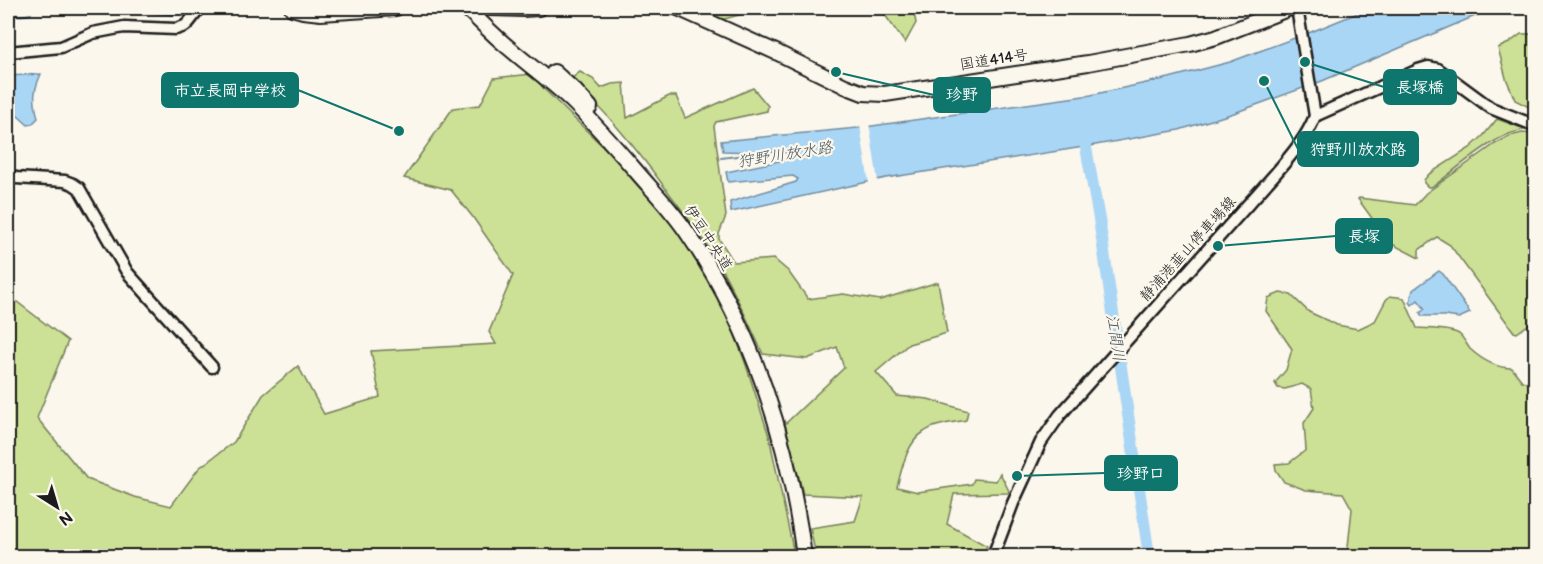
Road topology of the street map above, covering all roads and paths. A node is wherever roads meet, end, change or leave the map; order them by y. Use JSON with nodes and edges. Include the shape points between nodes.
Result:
{"nodes":[{"id":1,"x":200,"y":8,"type":"edge"},
{"id":2,"x":292,"y":8,"type":"edge"},
{"id":3,"x":396,"y":8,"type":"edge"},
{"id":4,"x":461,"y":8,"type":"edge"},
{"id":5,"x":466,"y":8,"type":"edge"},
{"id":6,"x":472,"y":8,"type":"edge"},
{"id":7,"x":489,"y":8,"type":"edge"},
{"id":8,"x":502,"y":8,"type":"edge"},
{"id":9,"x":521,"y":8,"type":"edge"},
{"id":10,"x":539,"y":8,"type":"edge"},
{"id":11,"x":678,"y":8,"type":"edge"},
{"id":12,"x":1295,"y":11,"type":"edge"},
{"id":13,"x":488,"y":22,"type":"junction"},
{"id":14,"x":8,"y":52,"type":"edge"},
{"id":15,"x":520,"y":54,"type":"junction"},
{"id":16,"x":1314,"y":111,"type":"junction"},
{"id":17,"x":1536,"y":126,"type":"edge"},
{"id":18,"x":641,"y":173,"type":"junction"},
{"id":19,"x":8,"y":175,"type":"edge"},
{"id":20,"x":213,"y":367,"type":"dead end"},
{"id":21,"x":806,"y":556,"type":"edge"},
{"id":22,"x":993,"y":556,"type":"edge"}],
"edges":[{"from":1,"to":14,"type":"street","via":[[185,26],[176,29],[106,29],[61,47]]},
{"from":2,"to":3,"type":"highway","via":[[321,13]]},
{"from":4,"to":18,"type":"highway","via":[[493,35],[514,61]]},
{"from":5,"to":15,"type":"highway","name":"伊豆中央道"},
{"from":6,"to":13,"type":"highway"},
{"from":6,"to":15,"type":"highway","name":"伊豆中央道"},
{"from":7,"to":8,"type":"highway"},
{"from":8,"to":9,"type":"highway"},
{"from":8,"to":13,"type":"highway"},
{"from":9,"to":10,"type":"highway"},
{"from":11,"to":12,"type":"highway","name":"国道414号","via":[[835,82],[863,93],[878,94],[1190,44]]},
{"from":12,"to":16,"type":"street"},
{"from":13,"to":18,"type":"highway","via":[[575,91],[637,161]]},
{"from":15,"to":18,"type":"highway","name":"伊豆中央道"},
{"from":16,"to":17,"type":"street","via":[[1428,68],[1438,69],[1491,108]]},
{"from":16,"to":22,"type":"street","name":"静浦港韮山停車場線","via":[[1303,141],[1041,441]]},
{"from":18,"to":21,"type":"highway","name":"伊豆中央道","via":[[701,254],[750,350],[789,474]]},
{"from":19,"to":20,"type":"street","via":[[65,182],[79,188],[128,272]]}]}
